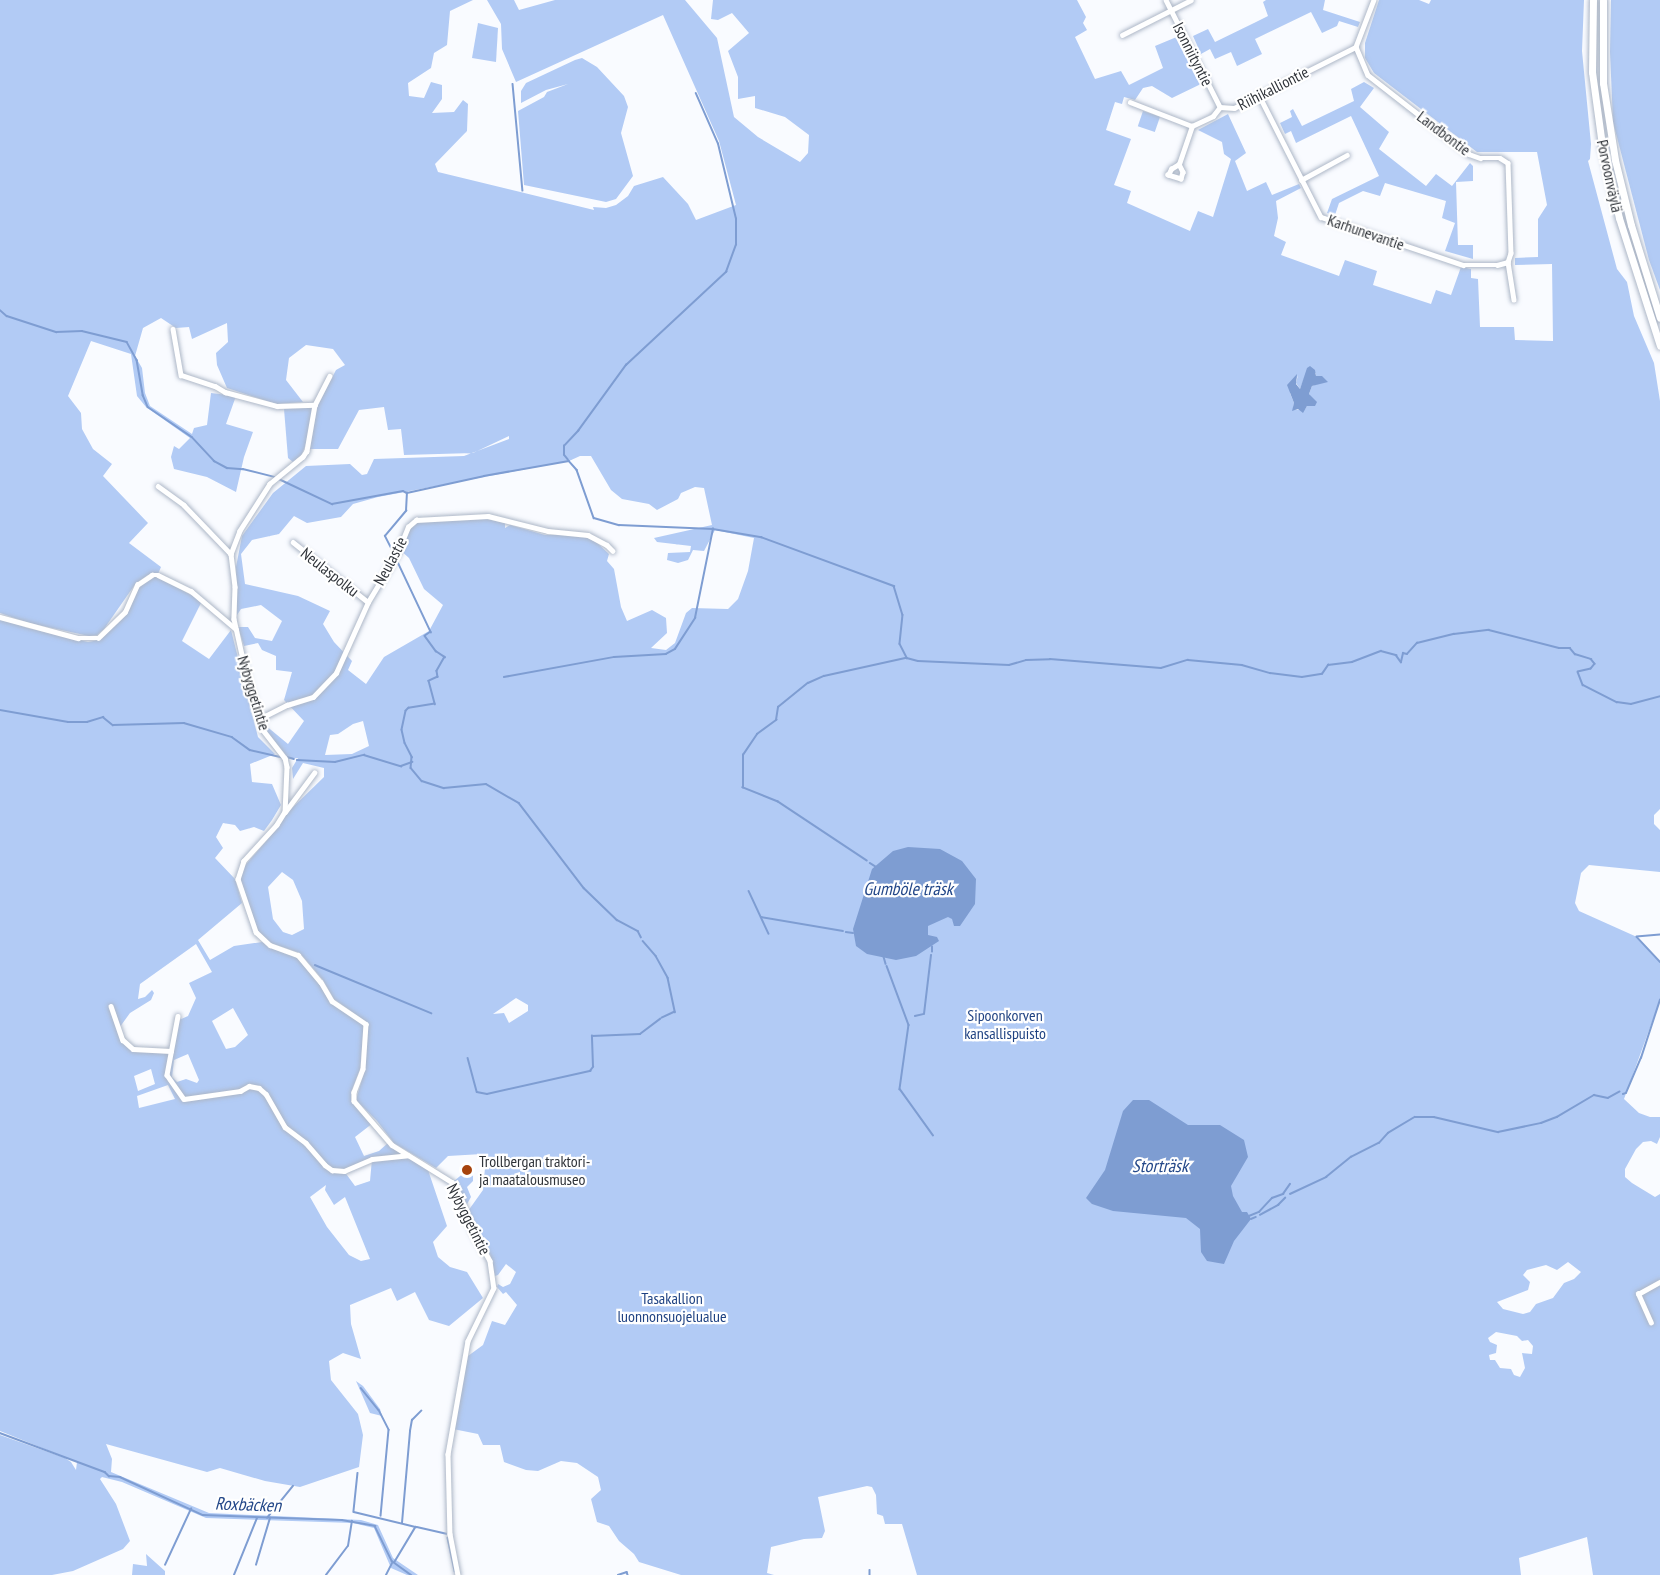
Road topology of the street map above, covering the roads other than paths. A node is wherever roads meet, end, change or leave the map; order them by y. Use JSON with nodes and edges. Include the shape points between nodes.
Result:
{"nodes":[{"id":1,"x":1166,"y":0,"type":"edge"},
{"id":2,"x":1191,"y":0,"type":"edge"},
{"id":3,"x":1374,"y":0,"type":"edge"},
{"id":4,"x":1593,"y":0,"type":"edge"},
{"id":5,"x":1603,"y":0,"type":"edge"},
{"id":6,"x":1171,"y":10,"type":"junction"},
{"id":7,"x":1122,"y":35,"type":"dead end"},
{"id":8,"x":1356,"y":47,"type":"junction"},
{"id":9,"x":1259,"y":95,"type":"junction"},
{"id":10,"x":1130,"y":102,"type":"dead end"},
{"id":11,"x":1220,"y":107,"type":"junction"},
{"id":12,"x":1192,"y":126,"type":"junction"},
{"id":13,"x":1347,"y":155,"type":"dead end"},
{"id":14,"x":1179,"y":164,"type":"dead end"},
{"id":15,"x":1301,"y":180,"type":"junction"},
{"id":16,"x":1508,"y":262,"type":"junction"},
{"id":17,"x":1514,"y":300,"type":"dead end"},
{"id":18,"x":1660,"y":318,"type":"edge"},
{"id":19,"x":173,"y":328,"type":"dead end"},
{"id":20,"x":1660,"y":346,"type":"edge"},
{"id":21,"x":330,"y":376,"type":"dead end"},
{"id":22,"x":315,"y":405,"type":"junction"},
{"id":23,"x":158,"y":486,"type":"dead end"},
{"id":24,"x":293,"y":542,"type":"dead end"},
{"id":25,"x":613,"y":551,"type":"dead end"},
{"id":26,"x":231,"y":554,"type":"junction"},
{"id":27,"x":368,"y":602,"type":"junction"},
{"id":28,"x":0,"y":617,"type":"edge"},
{"id":29,"x":236,"y":629,"type":"junction"},
{"id":30,"x":259,"y":719,"type":"junction"},
{"id":31,"x":314,"y":773,"type":"dead end"},
{"id":32,"x":285,"y":812,"type":"junction"},
{"id":33,"x":111,"y":1006,"type":"dead end"},
{"id":34,"x":178,"y":1016,"type":"dead end"},
{"id":35,"x":171,"y":1051,"type":"junction"},
{"id":36,"x":408,"y":1155,"type":"junction"},
{"id":37,"x":1660,"y":1282,"type":"edge"},
{"id":38,"x":1651,"y":1323,"type":"dead end"},
{"id":39,"x":458,"y":1575,"type":"edge"}],
"edges":[{"from":1,"to":6,"type":"street","name":"Isonniityntie"},
{"from":2,"to":6,"type":"street"},
{"from":3,"to":8,"type":"street"},
{"from":4,"to":20,"type":"highway","name":"Porvoonväylä","via":[[1592,72],[1604,153],[1622,228]]},
{"from":5,"to":18,"type":"highway","name":"Porvoonväylä","via":[[1603,83],[1613,149],[1631,225]]},
{"from":6,"to":7,"type":"street"},
{"from":6,"to":11,"type":"street","name":"Isonniityntie"},
{"from":8,"to":9,"type":"street","name":"Riihikalliontie"},
{"from":8,"to":16,"type":"street","name":"Landbontie","via":[[1368,75],[1470,154],[1500,158],[1508,163]]},
{"from":9,"to":11,"type":"street","name":"Riihikalliontie","via":[[1234,108]]},
{"from":9,"to":15,"type":"street","name":"Karhunevantie"},
{"from":10,"to":12,"type":"street"},
{"from":11,"to":12,"type":"street","name":"Riihikalliontie","via":[[1213,116]]},
{"from":12,"to":14,"type":"street"},
{"from":13,"to":15,"type":"street"},
{"from":15,"to":16,"type":"street","name":"Karhunevantie","via":[[1323,218],[1463,265]]},
{"from":16,"to":17,"type":"street","name":"Landbontie"},
{"from":19,"to":22,"type":"street","via":[[181,375],[277,406]]},
{"from":21,"to":22,"type":"street","name":"Nybyggetintie"},
{"from":22,"to":26,"type":"street","name":"Nybyggetintie","via":[[307,451],[270,484],[240,531]]},
{"from":23,"to":26,"type":"street","via":[[184,506]]},
{"from":24,"to":27,"type":"street","name":"Neulaspolku"},
{"from":25,"to":27,"type":"street","name":"Neulastie","via":[[597,539],[578,533],[548,531],[477,515],[416,520],[408,526]]},
{"from":26,"to":29,"type":"street","name":"Nybyggetintie"},
{"from":27,"to":30,"type":"street","name":"Neulastie","via":[[342,664],[322,689],[313,697]]},
{"from":28,"to":29,"type":"street","via":[[78,638],[98,638],[125,612],[137,585],[158,575],[191,591]]},
{"from":29,"to":30,"type":"street","name":"Nybyggetintie"},
{"from":30,"to":32,"type":"street","name":"Nybyggetintie","via":[[285,758]]},
{"from":31,"to":32,"type":"street"},
{"from":32,"to":36,"type":"street","name":"Nybyggetintie","via":[[238,872],[251,923],[264,942],[305,960],[332,1001],[366,1024],[363,1069],[354,1101],[392,1145]]},
{"from":33,"to":35,"type":"street","via":[[123,1041],[133,1049]]},
{"from":34,"to":35,"type":"street"},
{"from":35,"to":36,"type":"street","via":[[167,1075],[184,1099],[240,1091],[249,1086],[259,1088],[285,1127],[328,1168],[344,1171],[372,1159]]},
{"from":36,"to":39,"type":"street","name":"Nybyggetintie","via":[[452,1182],[474,1233],[488,1254],[494,1283],[468,1341],[450,1439],[450,1534]]},
{"from":37,"to":38,"type":"street","via":[[1638,1294]]}]}
